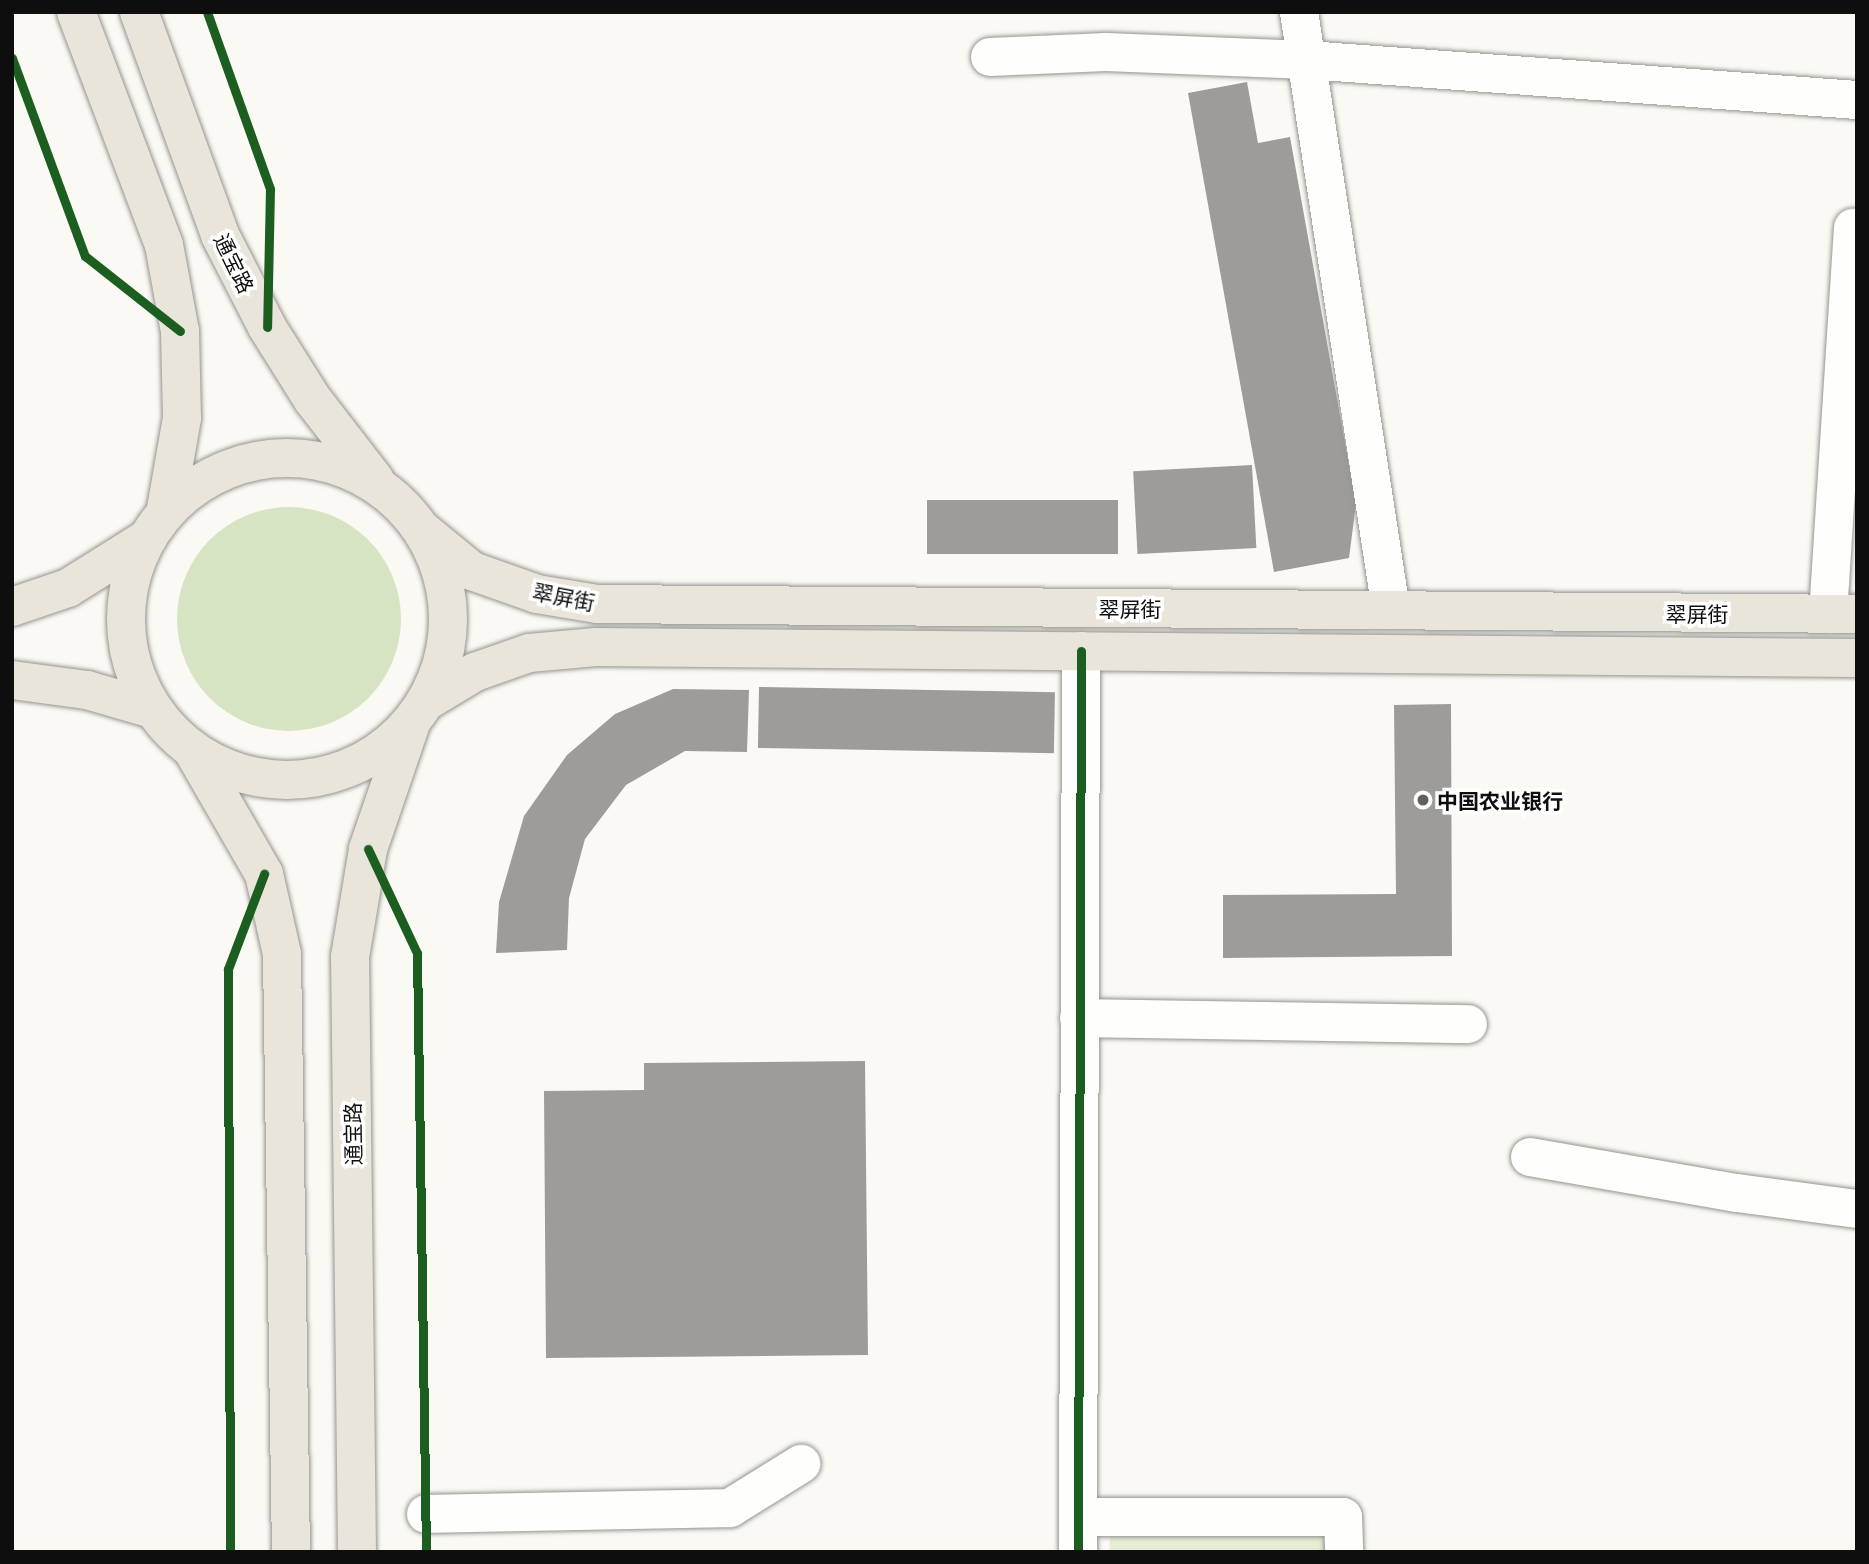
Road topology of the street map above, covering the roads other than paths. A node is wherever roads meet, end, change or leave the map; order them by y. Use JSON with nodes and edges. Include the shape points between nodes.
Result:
{"nodes":[{"id":1,"x":76,"y":12,"type":"edge"},
{"id":2,"x":139,"y":12,"type":"edge"},
{"id":3,"x":1299,"y":12,"type":"edge"},
{"id":4,"x":990,"y":57,"type":"dead end"},
{"id":5,"x":1307,"y":60,"type":"junction"},
{"id":6,"x":1857,"y":100,"type":"edge"},
{"id":7,"x":1853,"y":228,"type":"dead end"},
{"id":8,"x":381,"y":487,"type":"junction"},
{"id":9,"x":157,"y":526,"type":"junction"},
{"id":10,"x":422,"y":530,"type":"junction"},
{"id":11,"x":12,"y":607,"type":"edge"},
{"id":12,"x":1391,"y":611,"type":"junction"},
{"id":13,"x":1842,"y":614,"type":"edge"},
{"id":14,"x":1080,"y":651,"type":"junction"},
{"id":15,"x":1857,"y":658,"type":"edge"},
{"id":16,"x":12,"y":680,"type":"edge"},
{"id":17,"x":152,"y":709,"type":"junction"},
{"id":18,"x":418,"y":713,"type":"junction"},
{"id":19,"x":193,"y":751,"type":"junction"},
{"id":20,"x":1079,"y":1018,"type":"junction"},
{"id":21,"x":1468,"y":1024,"type":"dead end"},
{"id":22,"x":1530,"y":1157,"type":"dead end"},
{"id":23,"x":1857,"y":1209,"type":"edge"},
{"id":24,"x":801,"y":1464,"type":"dead end"},
{"id":25,"x":426,"y":1514,"type":"dead end"},
{"id":26,"x":1078,"y":1534,"type":"edge"},
{"id":27,"x":291,"y":1552,"type":"edge"},
{"id":28,"x":357,"y":1552,"type":"edge"},
{"id":29,"x":1344,"y":1552,"type":"edge"}],
"edges":[{"from":1,"to":9,"type":"main road","via":[[164,245],[180,331],[182,418]]},
{"from":2,"to":8,"type":"main road","name":"通宝路","via":[[220,235],[267,327],[313,400]]},
{"from":3,"to":5,"type":"street"},
{"from":4,"to":5,"type":"street","via":[[1106,52]]},
{"from":5,"to":6,"type":"street"},
{"from":5,"to":12,"type":"street"},
{"from":7,"to":13,"type":"street"},
{"from":8,"to":9,"type":"main road","via":[[327,462],[268,458],[212,476],[187,492]]},
{"from":8,"to":10,"type":"main road"},
{"from":9,"to":11,"type":"main road","via":[[68,588]]},
{"from":9,"to":17,"type":"main road","via":[[133,575],[126,624],[129,654]]},
{"from":10,"to":12,"type":"main road","name":"翠屏街","via":[[472,571],[537,594],[597,604]]},
{"from":10,"to":18,"type":"main road","name":"通宝路","via":[[439,566],[449,615],[440,674]]},
{"from":12,"to":13,"type":"main road","name":"翠屏街"},
{"from":14,"to":15,"type":"main road","name":"翠屏街"},
{"from":14,"to":18,"type":"main road","name":"翠屏街","via":[[596,647],[529,653],[475,672]]},
{"from":14,"to":20,"type":"street"},
{"from":16,"to":17,"type":"main road","via":[[87,691]]},
{"from":17,"to":19,"type":"main road"},
{"from":18,"to":19,"type":"main road","name":"翠屏街","via":[[388,746],[336,775],[277,782],[247,777]]},
{"from":18,"to":28,"type":"main road","name":"通宝路","via":[[368,849],[350,957]]},
{"from":19,"to":27,"type":"main road","via":[[264,874],[282,954]]},
{"from":20,"to":21,"type":"street"},
{"from":20,"to":26,"type":"street"},
{"from":22,"to":23,"type":"street","via":[[1737,1194]]},
{"from":24,"to":25,"type":"street","via":[[730,1508]]},
{"from":26,"to":29,"type":"street","via":[[1343,1517]]}]}
